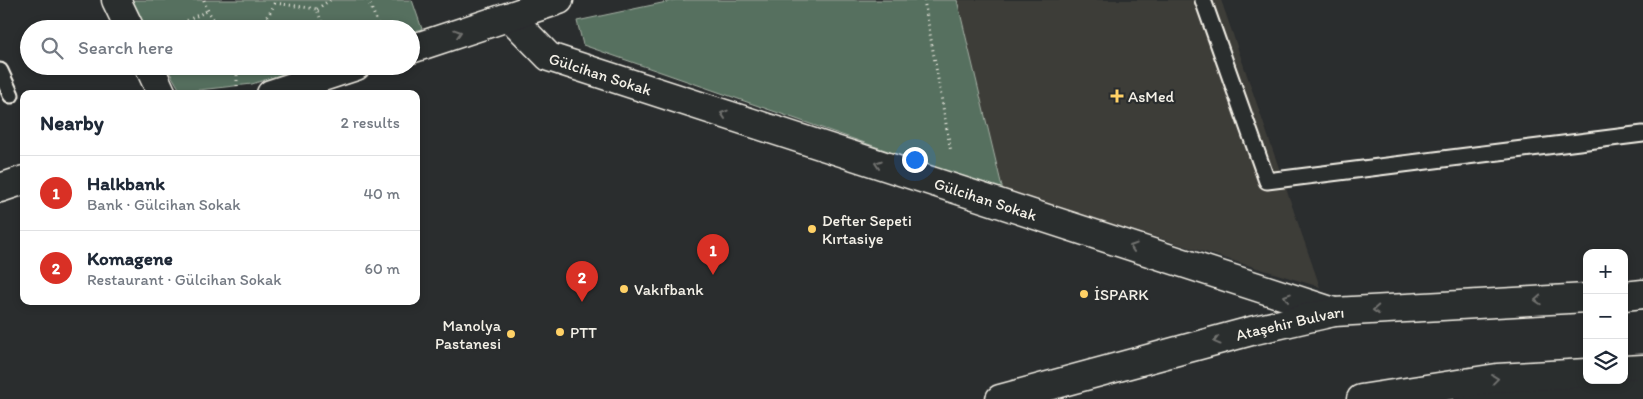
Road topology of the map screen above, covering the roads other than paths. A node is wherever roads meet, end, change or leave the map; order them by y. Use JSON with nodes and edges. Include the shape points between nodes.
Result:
{"nodes":[{"id":1,"x":116,"y":0,"type":"edge"},
{"id":2,"x":559,"y":0,"type":"edge"},
{"id":3,"x":1203,"y":0,"type":"edge"},
{"id":4,"x":510,"y":17,"type":"junction"},
{"id":5,"x":126,"y":20,"type":"edge"},
{"id":6,"x":420,"y":45,"type":"edge"},
{"id":7,"x":0,"y":71,"type":"edge"},
{"id":8,"x":153,"y":75,"type":"edge"},
{"id":9,"x":329,"y":75,"type":"edge"},
{"id":10,"x":160,"y":90,"type":"edge"},
{"id":11,"x":283,"y":90,"type":"edge"},
{"id":12,"x":11,"y":96,"type":"dead end"},
{"id":13,"x":1643,"y":134,"type":"edge"},
{"id":14,"x":20,"y":181,"type":"edge"},
{"id":15,"x":0,"y":188,"type":"edge"},
{"id":16,"x":1643,"y":294,"type":"edge"},
{"id":17,"x":1628,"y":296,"type":"edge"},
{"id":18,"x":1583,"y":298,"type":"edge"},
{"id":19,"x":1334,"y":312,"type":"junction"},
{"id":20,"x":1643,"y":369,"type":"edge"},
{"id":21,"x":1628,"y":370,"type":"edge"},
{"id":22,"x":1583,"y":372,"type":"edge"},
{"id":23,"x":1643,"y":392,"type":"edge"},
{"id":24,"x":1000,"y":399,"type":"edge"},
{"id":25,"x":1361,"y":399,"type":"edge"},
{"id":26,"x":1450,"y":399,"type":"edge"}],
"edges":[{"from":1,"to":5,"type":"street"},
{"from":2,"to":4,"type":"street"},
{"from":3,"to":13,"type":"lane","via":[[1267,181]]},
{"from":6,"to":4,"type":"street","one_way":true},
{"from":19,"to":4,"type":"street","name":"Gülcihan Sokak","one_way":true,"via":[[549,57]]},
{"from":7,"to":12,"type":"lane"},
{"from":8,"to":10,"type":"street"},
{"from":9,"to":11,"type":"street"},
{"from":14,"to":15,"type":"street"},
{"from":16,"to":17,"type":"street"},
{"from":18,"to":19,"type":"street","name":"Ataşehir Bulvarı","one_way":true},
{"from":19,"to":24,"type":"street","name":"Ataşehir Bulvarı","one_way":true},
{"from":20,"to":21,"type":"street"},
{"from":25,"to":22,"type":"street","one_way":true,"via":[[1497,378]]},
{"from":23,"to":26,"type":"street"}]}
